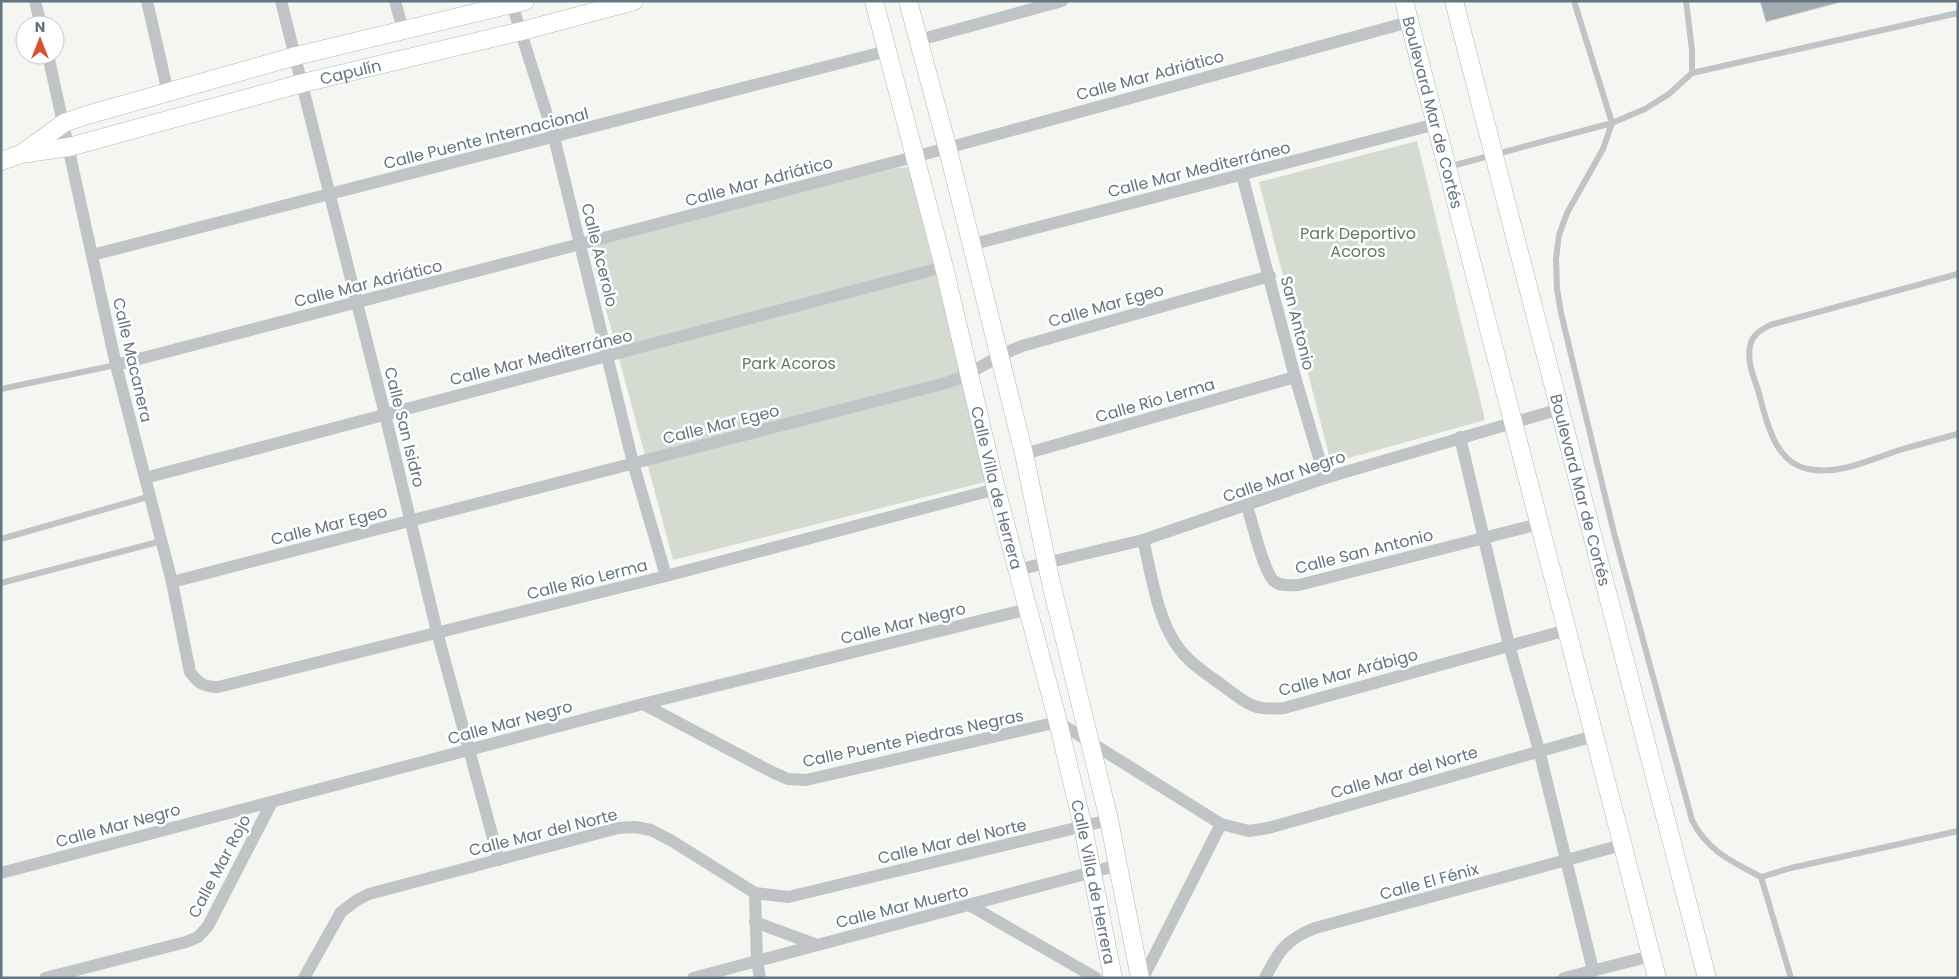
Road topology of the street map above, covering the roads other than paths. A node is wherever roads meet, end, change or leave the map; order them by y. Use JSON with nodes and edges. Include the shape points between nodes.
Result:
{"nodes":[{"id":1,"x":35,"y":1,"type":"edge"},
{"id":2,"x":147,"y":1,"type":"edge"},
{"id":3,"x":281,"y":1,"type":"edge"},
{"id":4,"x":395,"y":1,"type":"edge"},
{"id":5,"x":634,"y":1,"type":"edge"},
{"id":6,"x":874,"y":1,"type":"edge"},
{"id":7,"x":908,"y":1,"type":"edge"},
{"id":8,"x":1062,"y":1,"type":"edge"},
{"id":9,"x":1404,"y":1,"type":"edge"},
{"id":10,"x":1454,"y":1,"type":"edge"},
{"id":11,"x":1574,"y":1,"type":"edge"},
{"id":12,"x":1686,"y":1,"type":"edge"},
{"id":13,"x":516,"y":2,"type":"edge"},
{"id":14,"x":1958,"y":13,"type":"edge"},
{"id":15,"x":38,"y":15,"type":"edge"},
{"id":16,"x":1409,"y":22,"type":"junction"},
{"id":17,"x":403,"y":30,"type":"junction"},
{"id":18,"x":522,"y":31,"type":"junction"},
{"id":19,"x":919,"y":40,"type":"junction"},
{"id":20,"x":887,"y":51,"type":"junction"},
{"id":21,"x":296,"y":56,"type":"junction"},
{"id":22,"x":50,"y":65,"type":"edge"},
{"id":23,"x":1692,"y":72,"type":"junction"},
{"id":24,"x":302,"y":83,"type":"junction"},
{"id":25,"x":168,"y":94,"type":"junction"},
{"id":26,"x":1612,"y":122,"type":"junction"},
{"id":27,"x":64,"y":123,"type":"junction"},
{"id":28,"x":1436,"y":124,"type":"junction"},
{"id":29,"x":554,"y":138,"type":"junction"},
{"id":30,"x":948,"y":146,"type":"junction"},
{"id":31,"x":69,"y":147,"type":"junction"},
{"id":32,"x":21,"y":154,"type":"junction"},
{"id":33,"x":1494,"y":155,"type":"junction"},
{"id":34,"x":914,"y":157,"type":"junction"},
{"id":35,"x":1,"y":161,"type":"edge"},
{"id":36,"x":1447,"y":167,"type":"junction"},
{"id":37,"x":1242,"y":175,"type":"junction"},
{"id":38,"x":328,"y":196,"type":"junction"},
{"id":39,"x":582,"y":245,"type":"junction"},
{"id":40,"x":970,"y":245,"type":"junction"},
{"id":41,"x":92,"y":256,"type":"junction"},
{"id":42,"x":944,"y":267,"type":"junction"},
{"id":43,"x":1958,"y":274,"type":"edge"},
{"id":44,"x":1270,"y":276,"type":"junction"},
{"id":45,"x":357,"y":302,"type":"junction"},
{"id":46,"x":1000,"y":356,"type":"junction"},
{"id":47,"x":609,"y":357,"type":"junction"},
{"id":48,"x":116,"y":364,"type":"junction"},
{"id":49,"x":969,"y":374,"type":"junction"},
{"id":50,"x":1294,"y":377,"type":"junction"},
{"id":51,"x":1,"y":389,"type":"edge"},
{"id":52,"x":1560,"y":409,"type":"junction"},
{"id":53,"x":385,"y":414,"type":"junction"},
{"id":54,"x":1513,"y":422,"type":"junction"},
{"id":55,"x":1958,"y":434,"type":"edge"},
{"id":56,"x":1460,"y":437,"type":"junction"},
{"id":57,"x":1024,"y":454,"type":"junction"},
{"id":58,"x":633,"y":463,"type":"junction"},
{"id":59,"x":145,"y":478,"type":"junction"},
{"id":60,"x":1325,"y":478,"type":"junction"},
{"id":61,"x":996,"y":489,"type":"junction"},
{"id":62,"x":151,"y":496,"type":"junction"},
{"id":63,"x":1247,"y":506,"type":"junction"},
{"id":64,"x":411,"y":522,"type":"junction"},
{"id":65,"x":1539,"y":524,"type":"junction"},
{"id":66,"x":1485,"y":538,"type":"junction"},
{"id":67,"x":1,"y":539,"type":"edge"},
{"id":68,"x":1143,"y":540,"type":"junction"},
{"id":69,"x":163,"y":541,"type":"junction"},
{"id":70,"x":1047,"y":562,"type":"junction"},
{"id":71,"x":1017,"y":570,"type":"junction"},
{"id":72,"x":666,"y":576,"type":"junction"},
{"id":73,"x":172,"y":582,"type":"junction"},
{"id":74,"x":1,"y":583,"type":"edge"},
{"id":75,"x":1028,"y":609,"type":"junction"},
{"id":76,"x":1567,"y":630,"type":"junction"},
{"id":77,"x":437,"y":632,"type":"junction"},
{"id":78,"x":1509,"y":644,"type":"junction"},
{"id":79,"x":190,"y":672,"type":"joint"},
{"id":80,"x":643,"y":704,"type":"junction"},
{"id":81,"x":1058,"y":722,"type":"junction"},
{"id":82,"x":1594,"y":736,"type":"junction"},
{"id":83,"x":1090,"y":742,"type":"junction"},
{"id":84,"x":468,"y":750,"type":"junction"},
{"id":85,"x":1539,"y":750,"type":"junction"},
{"id":86,"x":272,"y":802,"type":"junction"},
{"id":87,"x":1110,"y":820,"type":"junction"},
{"id":88,"x":1221,"y":824,"type":"junction"},
{"id":89,"x":1083,"y":827,"type":"junction"},
{"id":90,"x":1958,"y":831,"type":"edge"},
{"id":91,"x":1622,"y":845,"type":"junction"},
{"id":92,"x":499,"y":860,"type":"junction"},
{"id":93,"x":1565,"y":861,"type":"junction"},
{"id":94,"x":1119,"y":865,"type":"junction"},
{"id":95,"x":1,"y":873,"type":"edge"},
{"id":96,"x":1092,"y":873,"type":"junction"},
{"id":97,"x":1761,"y":877,"type":"junction"},
{"id":98,"x":755,"y":893,"type":"junction"},
{"id":99,"x":971,"y":906,"type":"junction"},
{"id":100,"x":755,"y":922,"type":"junction"},
{"id":101,"x":817,"y":945,"type":"junction"},
{"id":102,"x":1651,"y":956,"type":"junction"},
{"id":103,"x":757,"y":961,"type":"junction"},
{"id":104,"x":1593,"y":970,"type":"junction"},
{"id":105,"x":45,"y":978,"type":"edge"},
{"id":106,"x":304,"y":978,"type":"edge"},
{"id":107,"x":693,"y":978,"type":"edge"},
{"id":108,"x":760,"y":978,"type":"edge"},
{"id":109,"x":1096,"y":978,"type":"edge"},
{"id":110,"x":1113,"y":978,"type":"edge"},
{"id":111,"x":1141,"y":978,"type":"edge"},
{"id":112,"x":1265,"y":978,"type":"edge"},
{"id":113,"x":1564,"y":978,"type":"edge"},
{"id":114,"x":1657,"y":978,"type":"edge"},
{"id":115,"x":1707,"y":978,"type":"edge"},
{"id":116,"x":1791,"y":978,"type":"edge"}],
"edges":[{"from":1,"to":15,"type":"street"},
{"from":2,"to":25,"type":"street"},
{"from":3,"to":21,"type":"street","name":"Calle San Isidro"},
{"from":4,"to":17,"type":"street"},
{"from":5,"to":18,"type":"street","name":"Capulín"},
{"from":6,"to":20,"type":"street","name":"Calle Villa de Herrera"},
{"from":7,"to":19,"type":"street","name":"Calle Villa de Herrera"},
{"from":8,"to":19,"type":"street"},
{"from":9,"to":16,"type":"street","name":"Boulevard Mar de Cortés"},
{"from":10,"to":33,"type":"street","name":"Boulevard Mar de Cortés"},
{"from":11,"to":26,"type":"lane"},
{"from":12,"to":23,"type":"lane"},
{"from":13,"to":17,"type":"street","name":"Capulín"},
{"from":13,"to":18,"type":"street","name":"Calle Acerolo"},
{"from":14,"to":23,"type":"lane"},
{"from":16,"to":28,"type":"street","name":"Boulevard Mar de Cortés"},
{"from":16,"to":30,"type":"street","name":"Calle Mar Adriático"},
{"from":17,"to":21,"type":"street","name":"Capulín"},
{"from":18,"to":24,"type":"street","name":"Capulín"},
{"from":18,"to":29,"type":"street","name":"Calle Acerolo"},
{"from":19,"to":30,"type":"street","name":"Calle Villa de Herrera"},
{"from":20,"to":29,"type":"street","name":"Calle Puente Internacional"},
{"from":20,"to":34,"type":"street","name":"Calle Villa de Herrera"},
{"from":21,"to":24,"type":"street","name":"Calle San Isidro"},
{"from":21,"to":25,"type":"street","name":"Capulín"},
{"from":22,"to":27,"type":"street","name":"Calle Macanera"},
{"from":23,"to":26,"type":"lane","via":[[1670,94],[1645,109]]},
{"from":24,"to":31,"type":"street","name":"Capulín"},
{"from":24,"to":38,"type":"street","name":"Calle San Isidro"},
{"from":25,"to":27,"type":"street","name":"Capulín"},
{"from":26,"to":33,"type":"lane"},
{"from":26,"to":97,"type":"lane","via":[[1603,149],[1567,212],[1559,235],[1556,259],[1561,313],[1614,533],[1692,820],[1699,835],[1724,858]]},
{"from":27,"to":31,"type":"street","name":"Calle Macanera"},
{"from":27,"to":32,"type":"street"},
{"from":28,"to":36,"type":"street","name":"Boulevard Mar de Cortés"},
{"from":28,"to":37,"type":"street","name":"Calle Mar Mediterráneo"},
{"from":29,"to":38,"type":"street","name":"Calle Puente Internacional"},
{"from":29,"to":39,"type":"street","name":"Calle Acerolo"},
{"from":30,"to":34,"type":"street","name":"Calle Mar Adriático"},
{"from":30,"to":40,"type":"street","name":"Calle Villa de Herrera"},
{"from":31,"to":32,"type":"street","name":"Capulín"},
{"from":31,"to":41,"type":"street","name":"Calle Macanera"},
{"from":32,"to":35,"type":"street"},
{"from":33,"to":36,"type":"lane"},
{"from":33,"to":52,"type":"street","name":"Boulevard Mar de Cortés"},
{"from":34,"to":39,"type":"street","name":"Calle Mar Adriático"},
{"from":34,"to":42,"type":"street","name":"Calle Villa de Herrera"},
{"from":36,"to":54,"type":"street","name":"Boulevard Mar de Cortés"},
{"from":37,"to":40,"type":"street","name":"Calle Mar Mediterráneo"},
{"from":37,"to":44,"type":"street","name":"San Antonio"},
{"from":38,"to":41,"type":"street","name":"Calle Puente Internacional"},
{"from":38,"to":45,"type":"street","name":"Calle San Isidro"},
{"from":39,"to":45,"type":"street","name":"Calle Mar Adriático"},
{"from":39,"to":47,"type":"street","name":"Calle Acerolo"},
{"from":40,"to":46,"type":"street","name":"Calle Villa de Herrera"},
{"from":41,"to":48,"type":"street","name":"Calle Macanera"},
{"from":42,"to":47,"type":"street","name":"Calle Mar Mediterráneo"},
{"from":42,"to":49,"type":"street","name":"Calle Villa de Herrera"},
{"from":43,"to":55,"type":"lane","via":[[1770,324],[1757,333],[1750,344],[1749,360],[1770,433],[1782,452],[1805,469],[1842,469]]},
{"from":44,"to":46,"type":"street","name":"Calle Mar Egeo","via":[[1022,346]]},
{"from":44,"to":50,"type":"street","name":"San Antonio"},
{"from":45,"to":48,"type":"street","name":"Calle Mar Adriático"},
{"from":45,"to":53,"type":"street","name":"Calle San Isidro"},
{"from":46,"to":49,"type":"street","name":"Calle Mar Egeo"},
{"from":46,"to":57,"type":"street","name":"Calle Villa de Herrera"},
{"from":47,"to":53,"type":"street","name":"Calle Mar Mediterráneo"},
{"from":47,"to":58,"type":"street","name":"Calle Acerolo"},
{"from":48,"to":51,"type":"lane"},
{"from":48,"to":59,"type":"street","name":"Calle Macanera"},
{"from":49,"to":58,"type":"street","name":"Calle Mar Egeo","via":[[946,383]]},
{"from":49,"to":61,"type":"street","name":"Calle Villa de Herrera"},
{"from":50,"to":57,"type":"street","name":"Calle Río Lerma"},
{"from":50,"to":60,"type":"street","name":"San Antonio"},
{"from":52,"to":54,"type":"street","name":"Calle Mar Negro"},
{"from":52,"to":115,"type":"street","name":"Boulevard Mar de Cortés"},
{"from":53,"to":59,"type":"street","name":"Calle Mar Mediterráneo"},
{"from":53,"to":64,"type":"street","name":"Calle San Isidro"},
{"from":54,"to":56,"type":"street","name":"Calle Mar Negro"},
{"from":54,"to":65,"type":"street","name":"Boulevard Mar de Cortés"},
{"from":56,"to":60,"type":"street","name":"Calle Mar Negro"},
{"from":56,"to":66,"type":"street"},
{"from":57,"to":70,"type":"street","name":"Calle Villa de Herrera"},
{"from":58,"to":64,"type":"street","name":"Calle Mar Egeo"},
{"from":58,"to":72,"type":"street","name":"Calle Acerolo"},
{"from":59,"to":62,"type":"street","name":"Calle Macanera"},
{"from":60,"to":63,"type":"street","name":"Calle Mar Negro"},
{"from":61,"to":71,"type":"street","name":"Calle Villa de Herrera"},
{"from":61,"to":72,"type":"street","name":"Calle Río Lerma"},
{"from":62,"to":67,"type":"lane"},
{"from":62,"to":69,"type":"street","name":"Calle Macanera"},
{"from":63,"to":66,"type":"street","name":"Calle San Antonio","via":[[1267,569],[1273,580],[1282,585],[1299,585]]},
{"from":63,"to":68,"type":"street","name":"Calle Mar Negro"},
{"from":64,"to":73,"type":"street","name":"Calle Mar Egeo"},
{"from":64,"to":77,"type":"street","name":"Calle San Isidro"},
{"from":65,"to":66,"type":"street","name":"Calle San Antonio"},
{"from":65,"to":76,"type":"street","name":"Boulevard Mar de Cortés"},
{"from":66,"to":78,"type":"street"},
{"from":68,"to":70,"type":"street","name":"Calle Mar Negro"},
{"from":68,"to":78,"type":"street","name":"Calle Mar Arábigo","via":[[1160,608],[1174,642],[1192,663],[1257,708],[1284,708]]},
{"from":69,"to":73,"type":"street","name":"Calle Macanera"},
{"from":69,"to":74,"type":"lane"},
{"from":70,"to":71,"type":"street","name":"Calle Mar Negro"},
{"from":70,"to":83,"type":"street","name":"Calle Villa de Herrera"},
{"from":71,"to":75,"type":"street","name":"Calle Villa de Herrera"},
{"from":72,"to":77,"type":"street","name":"Calle Río Lerma"},
{"from":73,"to":79,"type":"street","name":"Calle Macanera"},
{"from":75,"to":80,"type":"street","name":"Calle Mar Negro"},
{"from":75,"to":81,"type":"street","name":"Calle Villa de Herrera"},
{"from":76,"to":78,"type":"street","name":"Calle Mar Arábigo"},
{"from":76,"to":82,"type":"street","name":"Boulevard Mar de Cortés"},
{"from":77,"to":79,"type":"street","name":"Calle Río Lerma","via":[[218,687],[207,687],[197,682]]},
{"from":77,"to":84,"type":"street","name":"Calle San Isidro"},
{"from":78,"to":85,"type":"street"},
{"from":80,"to":81,"type":"street","name":"Calle Puente Piedras Negras","via":[[788,779],[806,780]]},
{"from":80,"to":84,"type":"street","name":"Calle Mar Negro"},
{"from":81,"to":83,"type":"street","name":"Calle Mar del Norte"},
{"from":81,"to":89,"type":"street","name":"Calle Villa de Herrera"},
{"from":82,"to":85,"type":"street","name":"Calle Mar del Norte"},
{"from":82,"to":91,"type":"street","name":"Boulevard Mar de Cortés"},
{"from":83,"to":87,"type":"street","name":"Calle Villa de Herrera"},
{"from":83,"to":88,"type":"street","name":"Calle Mar del Norte"},
{"from":84,"to":86,"type":"street","name":"Calle Mar Negro"},
{"from":84,"to":92,"type":"street","name":"Calle San Isidro"},
{"from":85,"to":88,"type":"street","name":"Calle Mar del Norte","via":[[1268,828],[1249,830]]},
{"from":85,"to":93,"type":"street"},
{"from":86,"to":95,"type":"street","name":"Calle Mar Negro"},
{"from":86,"to":105,"type":"street","name":"Calle Mar Rojo","via":[[208,926],[198,936],[186,942]]},
{"from":87,"to":89,"type":"street","name":"Calle Mar del Norte"},
{"from":87,"to":94,"type":"street","name":"Calle Villa de Herrera"},
{"from":88,"to":111,"type":"street"},
{"from":89,"to":96,"type":"street","name":"Calle Villa de Herrera"},
{"from":89,"to":98,"type":"street","name":"Calle Mar del Norte","via":[[788,897]]},
{"from":90,"to":97,"type":"lane"},
{"from":91,"to":93,"type":"street","name":"Calle El Fénix"},
{"from":91,"to":102,"type":"street","name":"Boulevard Mar de Cortés"},
{"from":92,"to":98,"type":"street","name":"Calle Mar del Norte","via":[[618,828],[635,827],[651,830],[672,841]]},
{"from":92,"to":106,"type":"street","name":"Calle Mar del Norte","via":[[368,894],[357,900],[341,912]]},
{"from":93,"to":104,"type":"street"},
{"from":93,"to":112,"type":"street","name":"Calle El Fénix","via":[[1315,928],[1287,942]]},
{"from":94,"to":96,"type":"street","name":"Calle Mar Muerto"},
{"from":94,"to":111,"type":"street","name":"Calle Villa de Herrera"},
{"from":96,"to":99,"type":"street","name":"Calle Mar Muerto"},
{"from":96,"to":110,"type":"street","name":"Calle Villa de Herrera"},
{"from":97,"to":116,"type":"lane"},
{"from":98,"to":100,"type":"street"},
{"from":99,"to":101,"type":"street","name":"Calle Mar Muerto"},
{"from":99,"to":109,"type":"street"},
{"from":100,"to":101,"type":"street"},
{"from":100,"to":103,"type":"street"},
{"from":101,"to":103,"type":"street","name":"Calle Mar Muerto"},
{"from":102,"to":104,"type":"street"},
{"from":102,"to":114,"type":"street","name":"Boulevard Mar de Cortés"},
{"from":103,"to":107,"type":"street","name":"Calle Mar Muerto"},
{"from":103,"to":108,"type":"street"},
{"from":104,"to":113,"type":"street"}]}
